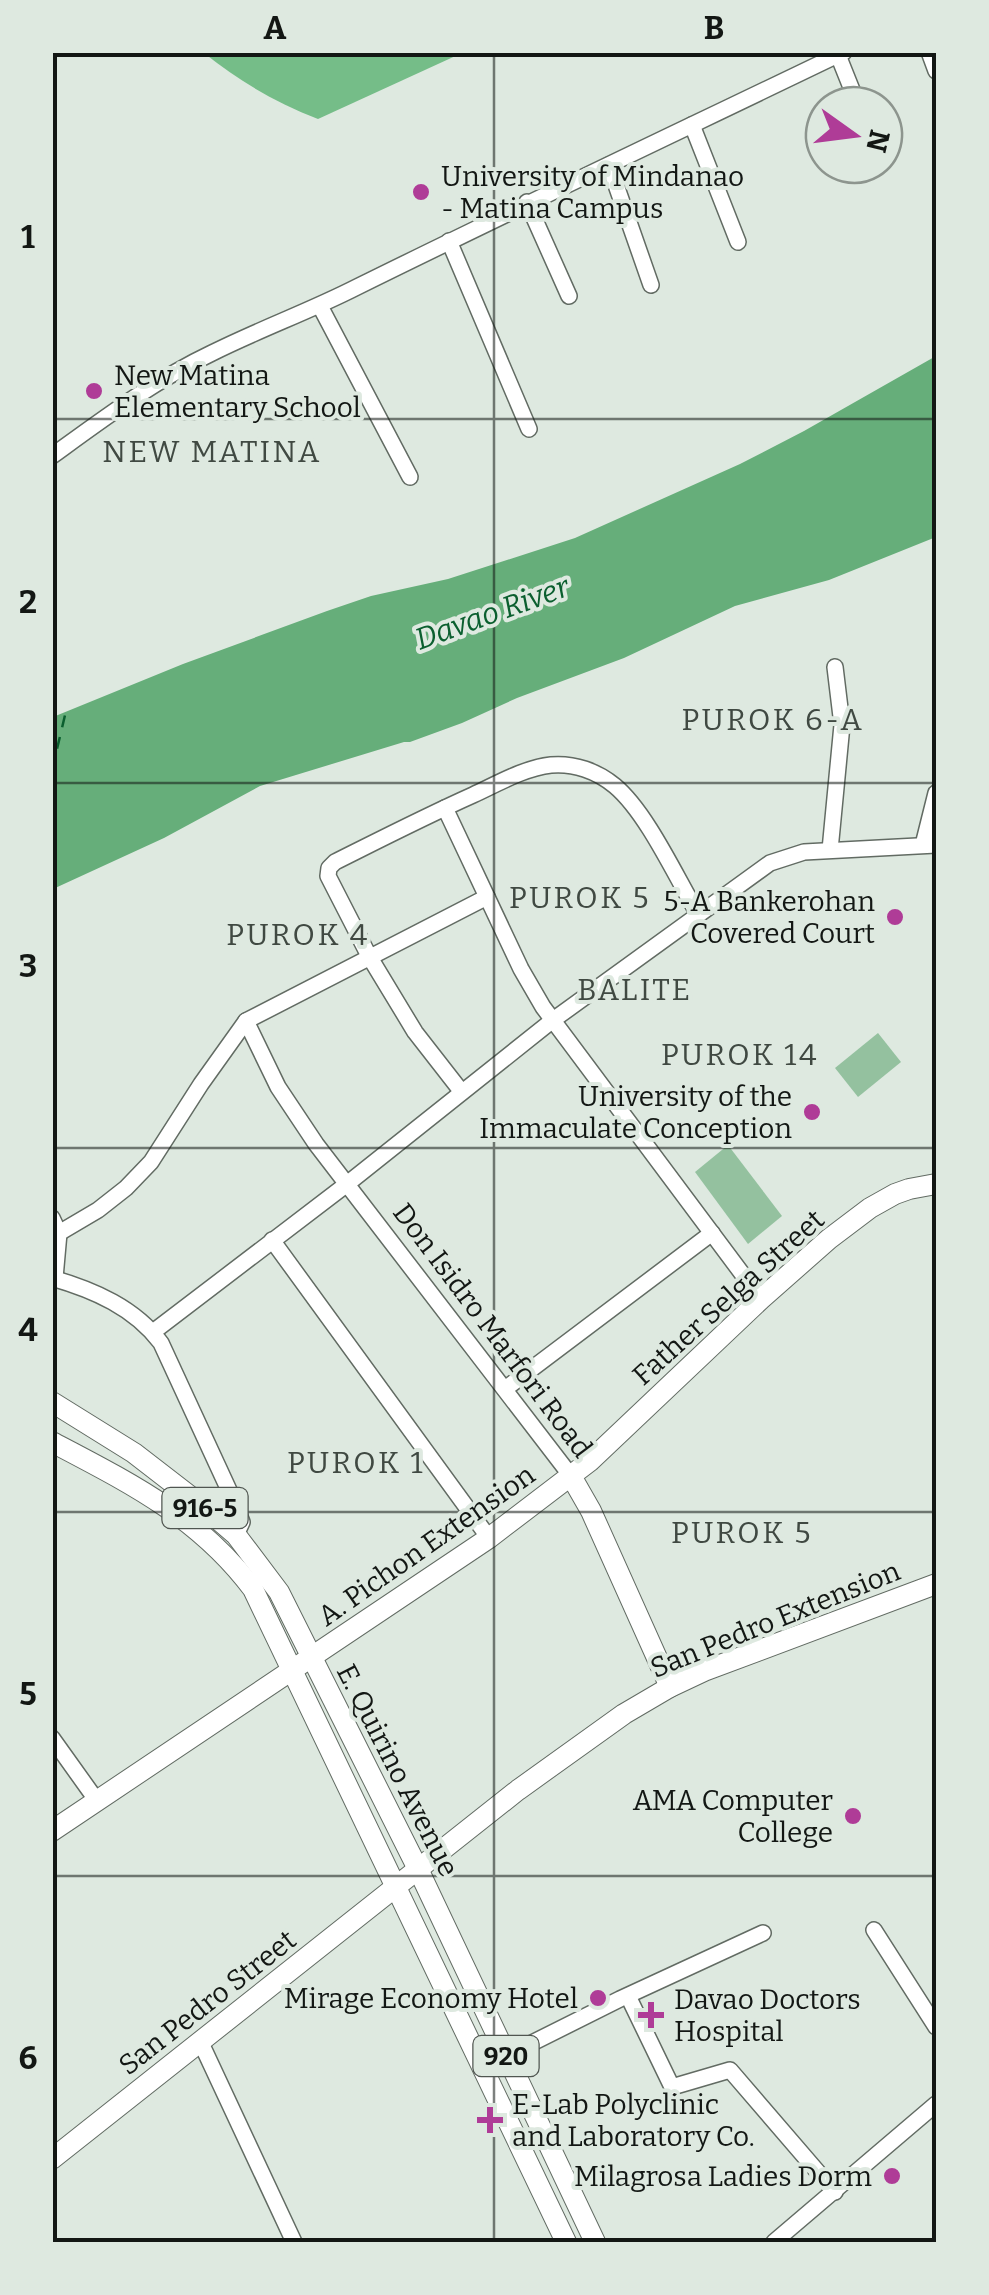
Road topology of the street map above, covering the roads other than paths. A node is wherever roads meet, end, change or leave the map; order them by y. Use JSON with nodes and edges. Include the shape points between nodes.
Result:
{"nodes":[{"id":1,"x":929,"y":52,"type":"edge"},
{"id":2,"x":841,"y":54,"type":"edge"},
{"id":3,"x":936,"y":71,"type":"edge"},
{"id":4,"x":851,"y":85,"type":"edge"},
{"id":5,"x":692,"y":125,"type":"junction"},
{"id":6,"x":609,"y":165,"type":"junction"},
{"id":7,"x":527,"y":202,"type":"junction"},
{"id":8,"x":449,"y":242,"type":"junction"},
{"id":9,"x":738,"y":242,"type":"dead end"},
{"id":10,"x":651,"y":285,"type":"dead end"},
{"id":11,"x":569,"y":296,"type":"dead end"},
{"id":12,"x":320,"y":306,"type":"junction"},
{"id":13,"x":529,"y":429,"type":"dead end"},
{"id":14,"x":52,"y":456,"type":"edge"},
{"id":15,"x":410,"y":477,"type":"dead end"},
{"id":16,"x":835,"y":667,"type":"dead end"},
{"id":17,"x":936,"y":793,"type":"edge"},
{"id":18,"x":445,"y":808,"type":"junction"},
{"id":19,"x":930,"y":845,"type":"edge"},
{"id":20,"x":830,"y":850,"type":"junction"},
{"id":21,"x":487,"y":897,"type":"junction"},
{"id":22,"x":698,"y":914,"type":"junction"},
{"id":23,"x":369,"y":956,"type":"junction"},
{"id":24,"x":553,"y":1020,"type":"junction"},
{"id":25,"x":246,"y":1021,"type":"junction"},
{"id":26,"x":462,"y":1091,"type":"junction"},
{"id":27,"x":346,"y":1184,"type":"junction"},
{"id":28,"x":936,"y":1184,"type":"edge"},
{"id":29,"x":56,"y":1225,"type":"edge"},
{"id":30,"x":712,"y":1233,"type":"junction"},
{"id":31,"x":272,"y":1240,"type":"junction"},
{"id":32,"x":54,"y":1278,"type":"edge"},
{"id":33,"x":762,"y":1299,"type":"junction"},
{"id":34,"x":153,"y":1332,"type":"junction"},
{"id":35,"x":505,"y":1389,"type":"junction"},
{"id":36,"x":52,"y":1402,"type":"edge"},
{"id":37,"x":52,"y":1442,"type":"edge"},
{"id":38,"x":571,"y":1476,"type":"junction"},
{"id":39,"x":236,"y":1535,"type":"junction"},
{"id":40,"x":488,"y":1538,"type":"junction"},
{"id":41,"x":936,"y":1584,"type":"edge"},
{"id":42,"x":311,"y":1658,"type":"junction"},
{"id":43,"x":292,"y":1670,"type":"junction"},
{"id":44,"x":670,"y":1687,"type":"junction"},
{"id":45,"x":52,"y":1738,"type":"edge"},
{"id":46,"x":97,"y":1801,"type":"junction"},
{"id":47,"x":52,"y":1831,"type":"edge"},
{"id":48,"x":418,"y":1869,"type":"junction"},
{"id":49,"x":395,"y":1887,"type":"junction"},
{"id":50,"x":874,"y":1930,"type":"dead end"},
{"id":51,"x":763,"y":1933,"type":"dead end"},
{"id":52,"x":624,"y":1998,"type":"junction"},
{"id":53,"x":936,"y":2027,"type":"edge"},
{"id":54,"x":201,"y":2043,"type":"junction"},
{"id":55,"x":506,"y":2056,"type":"junction"},
{"id":56,"x":936,"y":2104,"type":"edge"},
{"id":57,"x":52,"y":2159,"type":"edge"},
{"id":58,"x":834,"y":2192,"type":"junction"},
{"id":59,"x":294,"y":2242,"type":"edge"},
{"id":60,"x":566,"y":2242,"type":"edge"},
{"id":61,"x":595,"y":2242,"type":"edge"},
{"id":62,"x":774,"y":2242,"type":"edge"}],
"edges":[{"from":1,"to":3,"type":"street"},
{"from":2,"to":4,"type":"street"},
{"from":2,"to":5,"type":"street"},
{"from":5,"to":6,"type":"street"},
{"from":5,"to":9,"type":"street"},
{"from":6,"to":7,"type":"street"},
{"from":6,"to":10,"type":"street"},
{"from":7,"to":8,"type":"street"},
{"from":7,"to":11,"type":"street"},
{"from":8,"to":12,"type":"street"},
{"from":8,"to":13,"type":"street"},
{"from":12,"to":14,"type":"street","via":[[172,374]]},
{"from":12,"to":15,"type":"street"},
{"from":16,"to":20,"type":"street","via":[[842,725]]},
{"from":17,"to":19,"type":"street"},
{"from":18,"to":21,"type":"street"},
{"from":18,"to":22,"type":"street","via":[[531,770],[552,765],[595,772],[642,818]]},
{"from":18,"to":23,"type":"street","via":[[330,868],[328,876]]},
{"from":19,"to":20,"type":"street"},
{"from":20,"to":22,"type":"street","via":[[770,862]]},
{"from":21,"to":23,"type":"street"},
{"from":21,"to":24,"type":"street"},
{"from":22,"to":24,"type":"street"},
{"from":23,"to":25,"type":"street"},
{"from":23,"to":26,"type":"street"},
{"from":24,"to":26,"type":"street"},
{"from":24,"to":30,"type":"street"},
{"from":25,"to":27,"type":"street","name":"Don Isidro Marfori Road","via":[[278,1088]]},
{"from":25,"to":29,"type":"street","via":[[151,1162],[98,1210]]},
{"from":26,"to":27,"type":"street"},
{"from":27,"to":31,"type":"street"},
{"from":27,"to":35,"type":"street","name":"Don Isidro Marfori Road"},
{"from":28,"to":33,"type":"main road","name":"Father Selga Street","via":[[909,1188],[870,1208]]},
{"from":29,"to":32,"type":"street"},
{"from":30,"to":33,"type":"street"},
{"from":30,"to":35,"type":"street"},
{"from":31,"to":34,"type":"street"},
{"from":31,"to":40,"type":"street"},
{"from":32,"to":34,"type":"street","via":[[116,1303]]},
{"from":33,"to":38,"type":"main road","name":"Father Selga Street"},
{"from":34,"to":39,"type":"street","via":[[233,1499],[242,1522]]},
{"from":35,"to":38,"type":"street","name":"Don Isidro Marfori Road"},
{"from":36,"to":39,"type":"main road","name":"E. Quirino Avenue","number":"916-5","via":[[171,1480]]},
{"from":37,"to":43,"type":"main road","name":"E. Quirino Avenue","number":"916-5","via":[[156,1498],[218,1548],[253,1589]]},
{"from":38,"to":40,"type":"main road","name":"A. Pichon Extension"},
{"from":38,"to":44,"type":"main road","name":"Don Isidro Marfori Road"},
{"from":39,"to":42,"type":"main road","name":"E. Quirino Avenue","number":"916-5","via":[[279,1592]]},
{"from":40,"to":42,"type":"main road","name":"A. Pichon Extension"},
{"from":41,"to":44,"type":"main road","name":"San Pedro Extension"},
{"from":42,"to":43,"type":"main road","name":"A. Pichon Extension"},
{"from":42,"to":48,"type":"main road","name":"E. Quirino Avenue","number":"920"},
{"from":43,"to":46,"type":"main road","name":"A. Pichon Extension"},
{"from":43,"to":49,"type":"main road","name":"E. Quirino Avenue","number":"920"},
{"from":44,"to":48,"type":"main road","name":"San Pedro Extension","via":[[518,1790]]},
{"from":45,"to":46,"type":"street"},
{"from":46,"to":47,"type":"main road","name":"A. Pichon Extension"},
{"from":48,"to":49,"type":"main road","name":"San Pedro Extension"},
{"from":48,"to":55,"type":"main road","name":"E. Quirino Avenue","number":"920"},
{"from":49,"to":54,"type":"main road","name":"San Pedro Street"},
{"from":49,"to":60,"type":"main road","name":"E. Quirino Avenue","number":"920"},
{"from":50,"to":53,"type":"street"},
{"from":51,"to":52,"type":"street"},
{"from":52,"to":55,"type":"street"},
{"from":52,"to":58,"type":"street","via":[[672,2087],[730,2070]]},
{"from":54,"to":57,"type":"main road","name":"San Pedro Street"},
{"from":54,"to":59,"type":"street"},
{"from":55,"to":61,"type":"main road","name":"E. Quirino Avenue","number":"920"},
{"from":56,"to":58,"type":"street"},
{"from":58,"to":62,"type":"street"}]}
